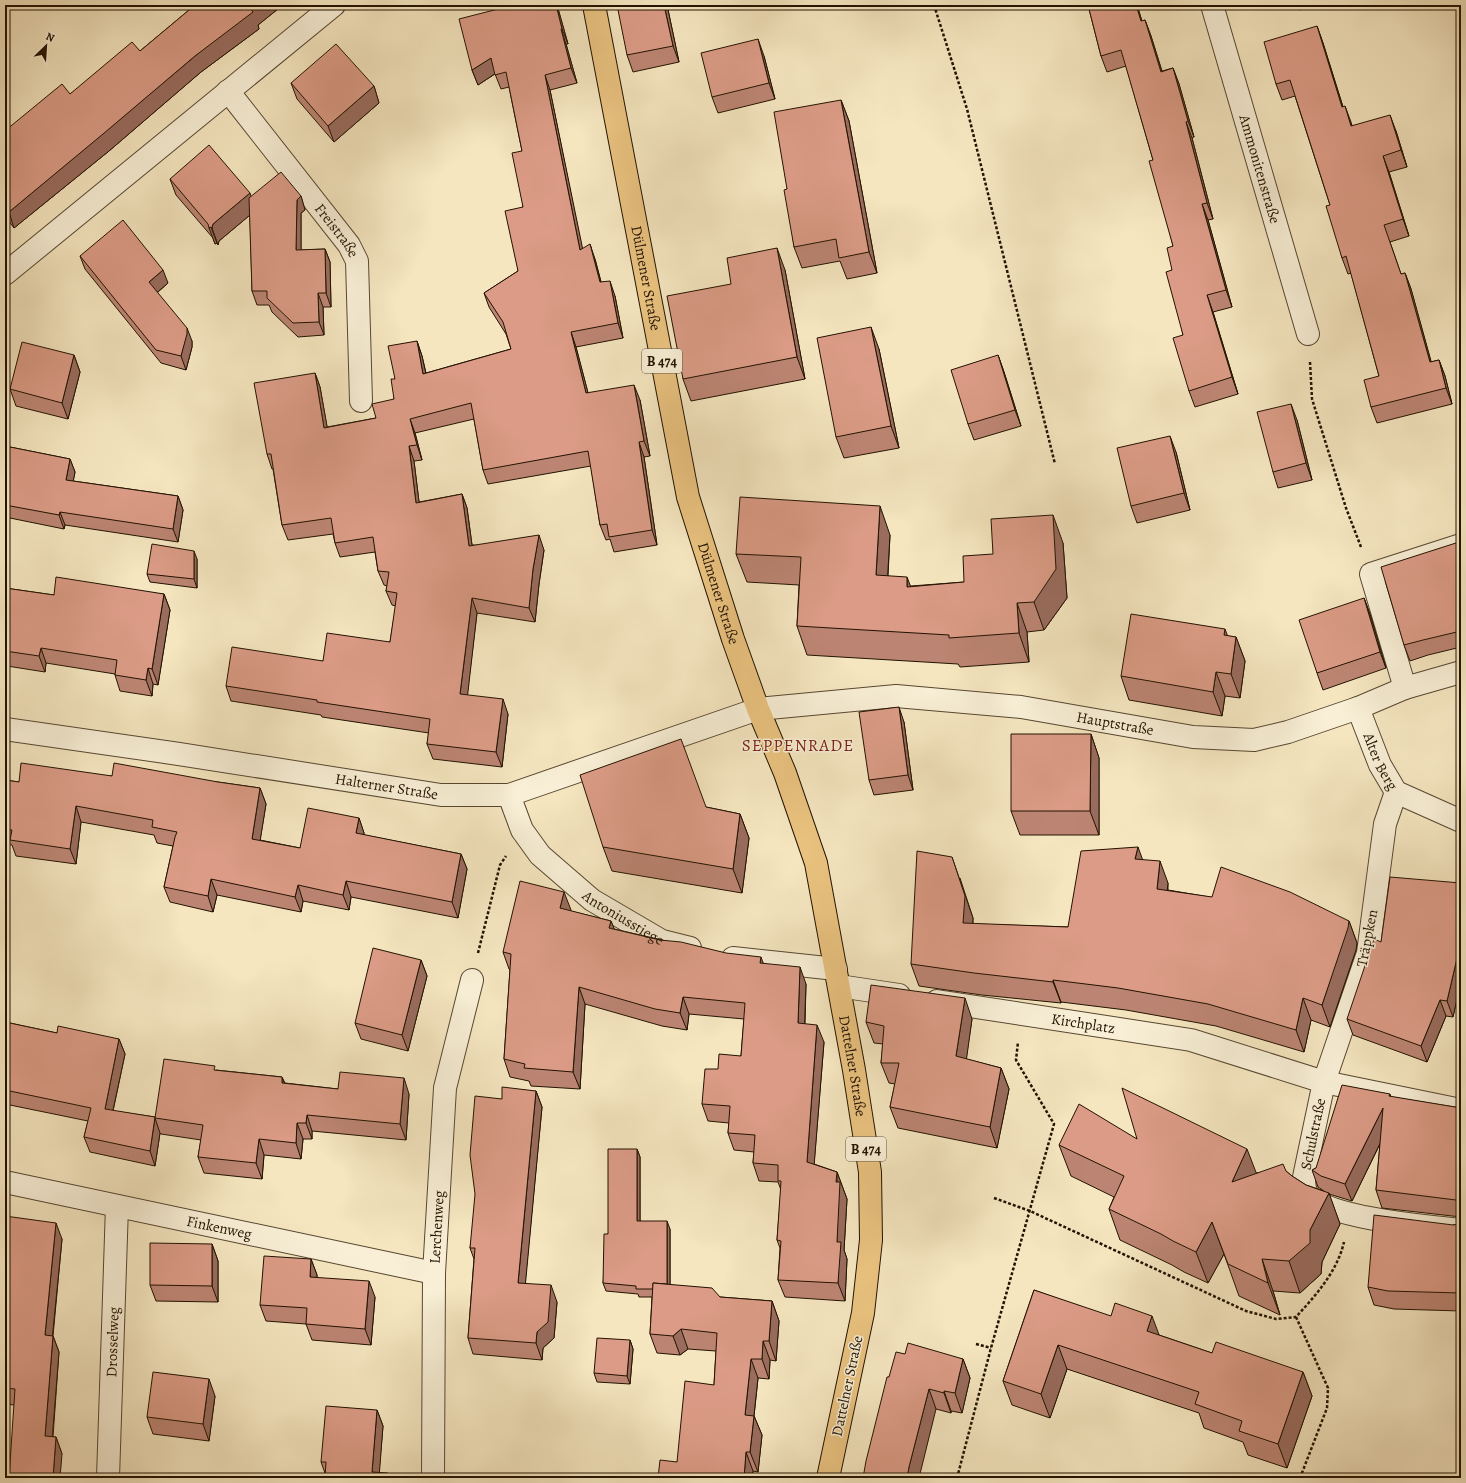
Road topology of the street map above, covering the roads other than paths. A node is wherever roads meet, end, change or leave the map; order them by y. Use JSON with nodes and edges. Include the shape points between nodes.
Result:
{"nodes":[{"id":1,"x":334,"y":5,"type":"edge"},
{"id":2,"x":594,"y":5,"type":"edge"},
{"id":3,"x":1212,"y":5,"type":"edge"},
{"id":4,"x":228,"y":92,"type":"junction"},
{"id":5,"x":5,"y":273,"type":"edge"},
{"id":6,"x":1308,"y":334,"type":"road end"},
{"id":7,"x":361,"y":401,"type":"dead end"},
{"id":8,"x":1461,"y":545,"type":"edge"},
{"id":9,"x":1461,"y":672,"type":"edge"},
{"id":10,"x":1406,"y":688,"type":"junction"},
{"id":11,"x":1358,"y":708,"type":"junction"},
{"id":12,"x":758,"y":709,"type":"junction"},
{"id":13,"x":5,"y":729,"type":"edge"},
{"id":14,"x":1396,"y":792,"type":"junction"},
{"id":15,"x":509,"y":795,"type":"junction"},
{"id":16,"x":1461,"y":821,"type":"edge"},
{"id":17,"x":837,"y":978,"type":"junction"},
{"id":18,"x":472,"y":980,"type":"road end"},
{"id":19,"x":1324,"y":1082,"type":"junction"},
{"id":20,"x":1461,"y":1110,"type":"edge"},
{"id":21,"x":5,"y":1182,"type":"edge"},
{"id":22,"x":117,"y":1206,"type":"junction"},
{"id":23,"x":1461,"y":1230,"type":"edge"},
{"id":24,"x":434,"y":1273,"type":"junction"},
{"id":25,"x":108,"y":1478,"type":"edge"},
{"id":26,"x":433,"y":1478,"type":"edge"},
{"id":27,"x":828,"y":1478,"type":"edge"}],
"edges":[{"from":1,"to":4,"type":"street"},
{"from":2,"to":12,"type":"main road","name":"Dülmener Straße","number":"B 474","via":[[688,497],[730,632]]},
{"from":3,"to":6,"type":"street","name":"Ammonitenstraße"},
{"from":4,"to":5,"type":"street"},
{"from":4,"to":7,"type":"street","name":"Freistraße","via":[[349,245],[357,261]]},
{"from":8,"to":10,"type":"street","via":[[1371,574]]},
{"from":9,"to":10,"type":"street","name":"Hauptstraße"},
{"from":10,"to":11,"type":"street","name":"Hauptstraße"},
{"from":11,"to":12,"type":"street","name":"Hauptstraße","via":[[1288,732],[1254,740],[1193,737],[1021,706],[896,696]]},
{"from":11,"to":14,"type":"street","name":"Alter Berg","via":[[1380,766]]},
{"from":12,"to":15,"type":"street","name":"Halterner Straße"},
{"from":12,"to":17,"type":"main road","name":"Dattelner Straße","number":"B 474","via":[[786,774],[816,863]]},
{"from":13,"to":15,"type":"street","name":"Halterner Straße","via":[[441,795]]},
{"from":14,"to":16,"type":"street","name":"Alter Berg"},
{"from":14,"to":19,"type":"street","name":"Träppken","via":[[1385,824],[1368,953]]},
{"from":15,"to":17,"type":"street","name":"Antoniusstiege","via":[[522,830],[540,855],[592,900],[662,941]]},
{"from":17,"to":19,"type":"street","name":"Kirchplatz","via":[[1021,1013],[1191,1040]]},
{"from":17,"to":27,"type":"main road","name":"Dattelner Straße","number":"B 474","via":[[870,1172],[871,1240],[863,1313]]},
{"from":18,"to":24,"type":"street","name":"Lerchenweg","via":[[445,1088]]},
{"from":19,"to":20,"type":"street","name":"Kirchplatz"},
{"from":19,"to":23,"type":"street","name":"Schulstraße","via":[[1304,1177],[1308,1196],[1316,1202],[1343,1212],[1382,1220]]},
{"from":21,"to":22,"type":"street","name":"Finkenweg"},
{"from":22,"to":24,"type":"street","name":"Finkenweg"},
{"from":22,"to":25,"type":"street","name":"Drosselweg"},
{"from":24,"to":26,"type":"street","name":"Lerchenweg"}]}
